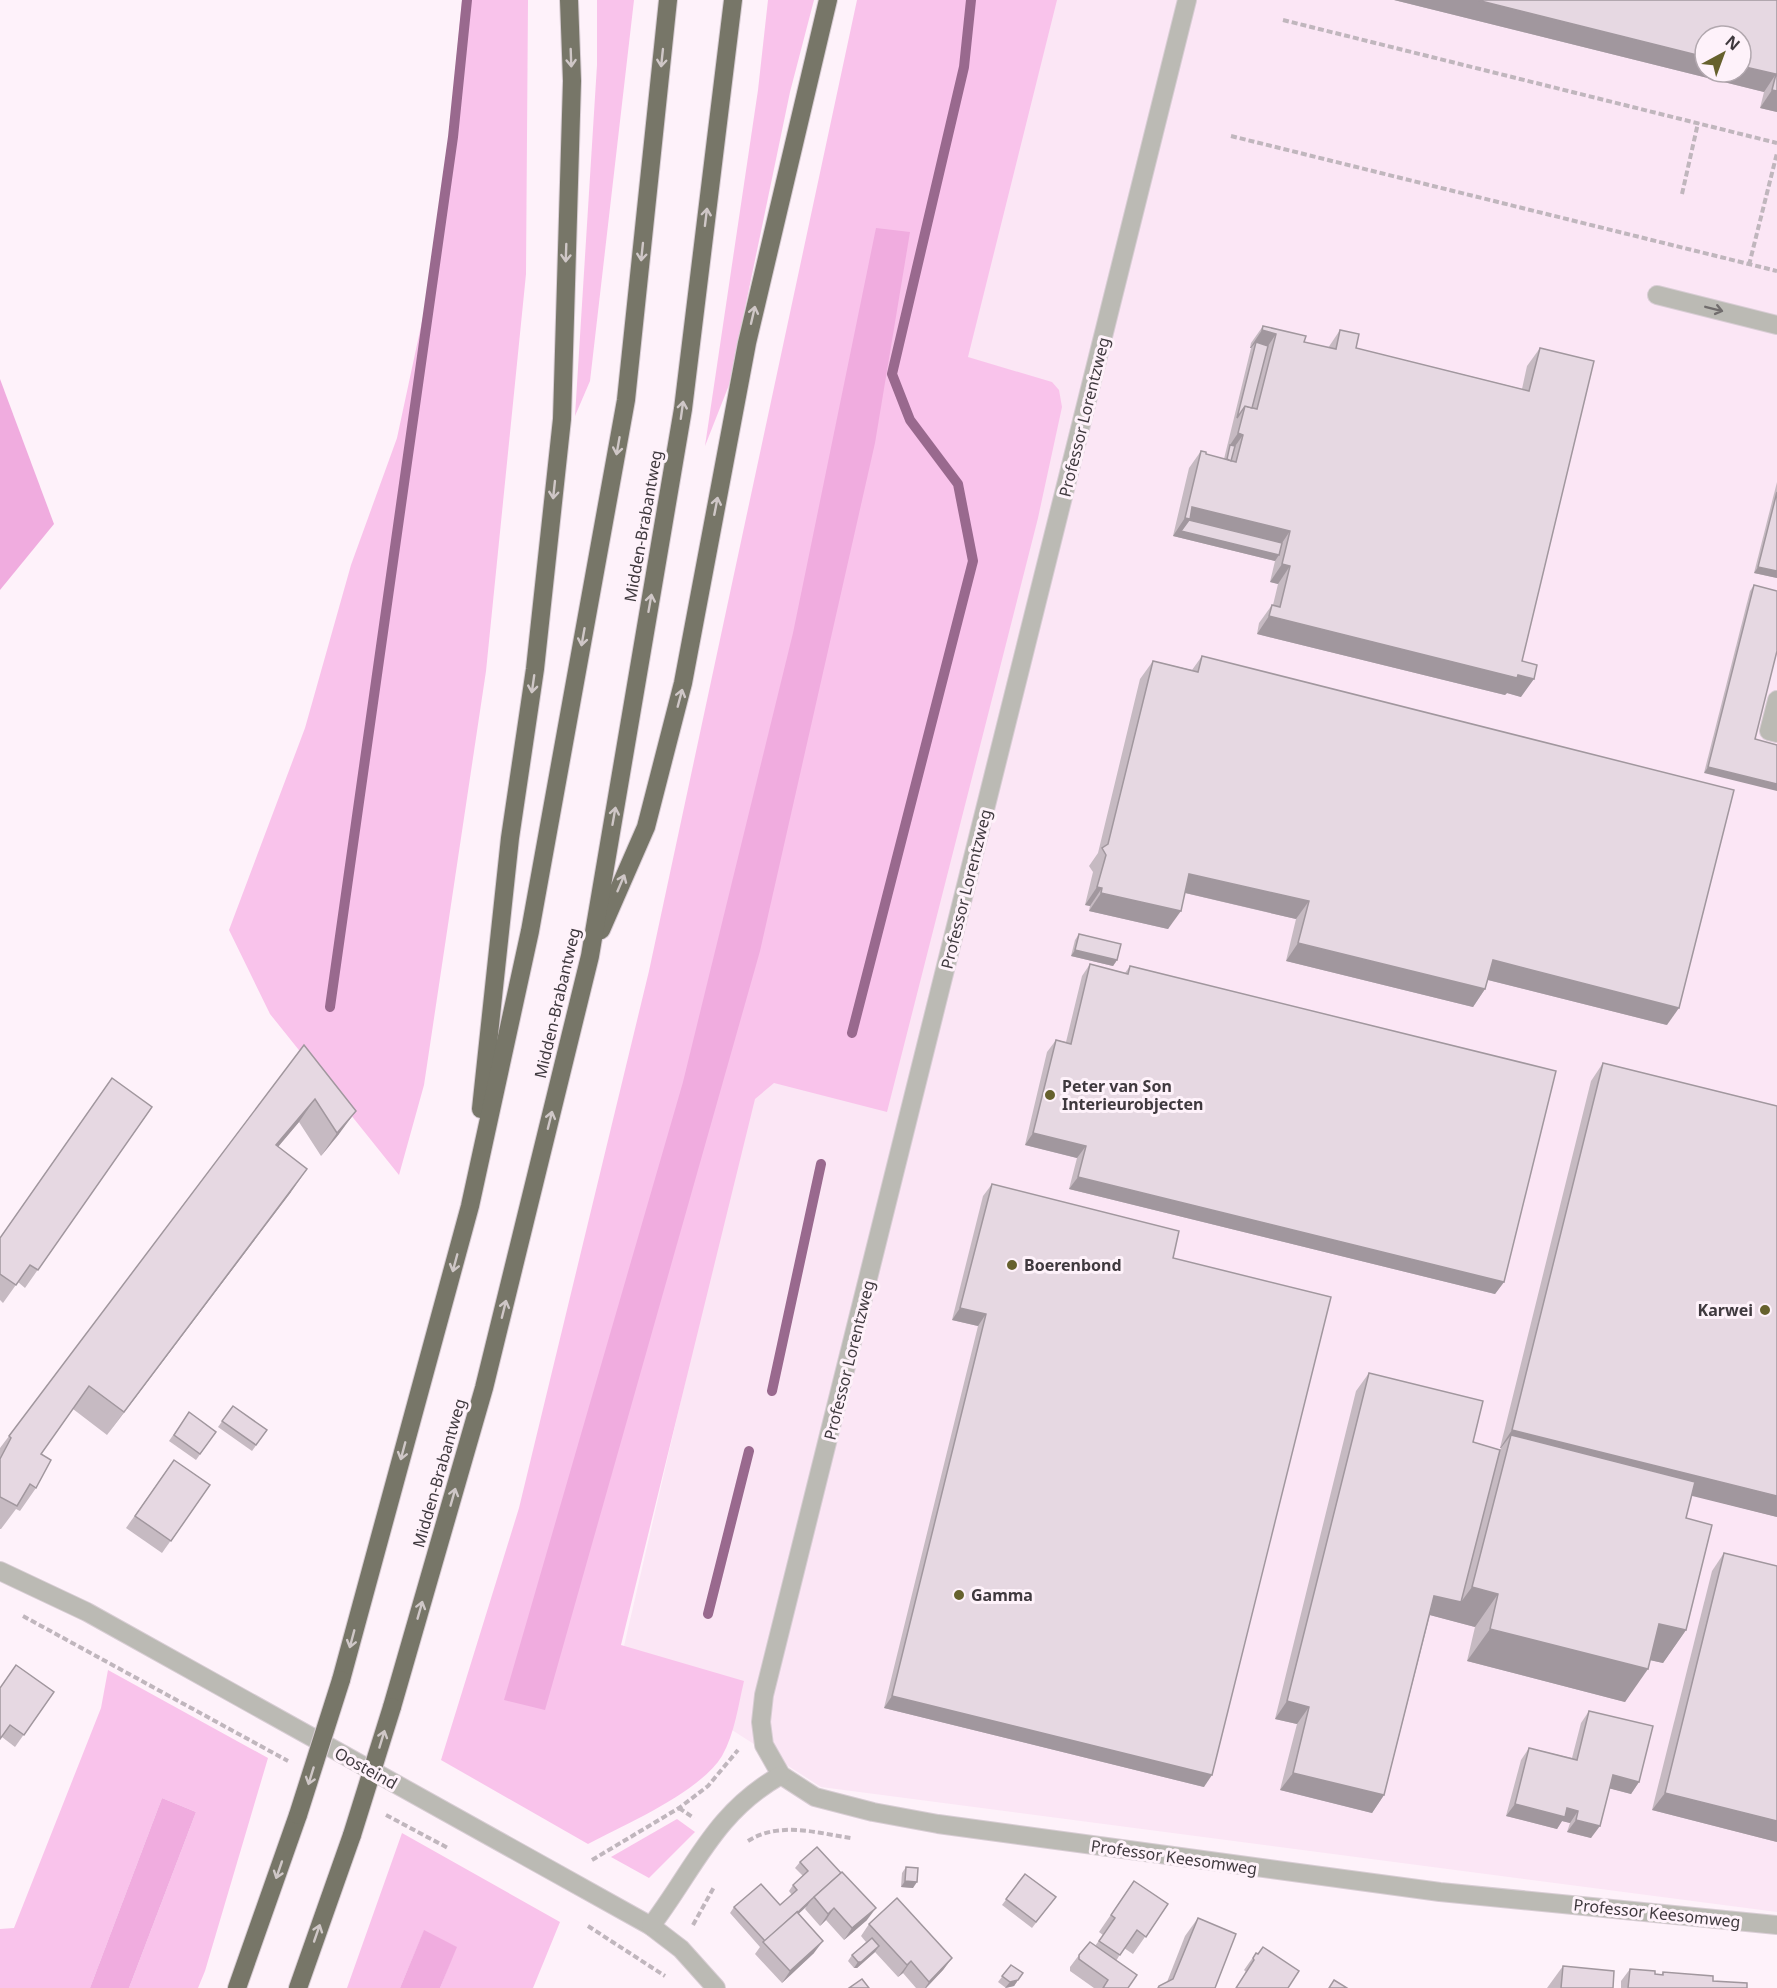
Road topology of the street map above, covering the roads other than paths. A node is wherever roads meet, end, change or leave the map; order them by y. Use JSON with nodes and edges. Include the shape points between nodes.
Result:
{"nodes":[{"id":1,"x":569,"y":0,"type":"edge"},
{"id":2,"x":668,"y":0,"type":"edge"},
{"id":3,"x":733,"y":0,"type":"edge"},
{"id":4,"x":828,"y":0,"type":"edge"},
{"id":5,"x":1187,"y":0,"type":"edge"},
{"id":6,"x":1657,"y":295,"type":"dead end"},
{"id":7,"x":1777,"y":325,"type":"edge"},
{"id":8,"x":1777,"y":700,"type":"edge"},
{"id":9,"x":1777,"y":733,"type":"edge"},
{"id":10,"x":590,"y":956,"type":"junction"},
{"id":11,"x":470,"y":1206,"type":"junction"},
{"id":12,"x":0,"y":1570,"type":"edge"},
{"id":13,"x":781,"y":1775,"type":"junction"},
{"id":14,"x":1777,"y":1925,"type":"edge"},
{"id":15,"x":651,"y":1926,"type":"junction"},
{"id":16,"x":237,"y":1988,"type":"edge"},
{"id":17,"x":298,"y":1988,"type":"edge"},
{"id":18,"x":716,"y":1988,"type":"edge"}],
"edges":[{"from":1,"to":11,"type":"highway","one_way":true,"via":[[572,81],[561,419]]},
{"from":2,"to":11,"type":"highway","one_way":true,"via":[[626,400],[530,931]]},
{"from":10,"to":3,"type":"highway","name":"Midden-Brabantweg","one_way":true,"via":[[682,409]]},
{"from":10,"to":4,"type":"highway","one_way":true,"via":[[646,827],[683,683],[747,343]]},
{"from":5,"to":13,"type":"street","name":"Professor Lorentzweg","via":[[764,1695],[764,1745]]},
{"from":6,"to":7,"type":"street","one_way":true},
{"from":8,"to":9,"type":"street","via":[[1769,731]]},
{"from":17,"to":10,"type":"highway","name":"Midden-Brabantweg","one_way":true,"bridge":true,"via":[[392,1707],[484,1388]]},
{"from":11,"to":16,"type":"highway","one_way":true,"bridge":true,"via":[[341,1680]]},
{"from":12,"to":15,"type":"street","name":"Oosteind","via":[[87,1611]]},
{"from":13,"to":14,"type":"street","name":"Professor Keesomweg","via":[[815,1797],[938,1824],[1440,1892]]},
{"from":13,"to":15,"type":"street","via":[[754,1790],[727,1815]]},
{"from":15,"to":18,"type":"street","name":"Oosteind","via":[[681,1949]]}]}
